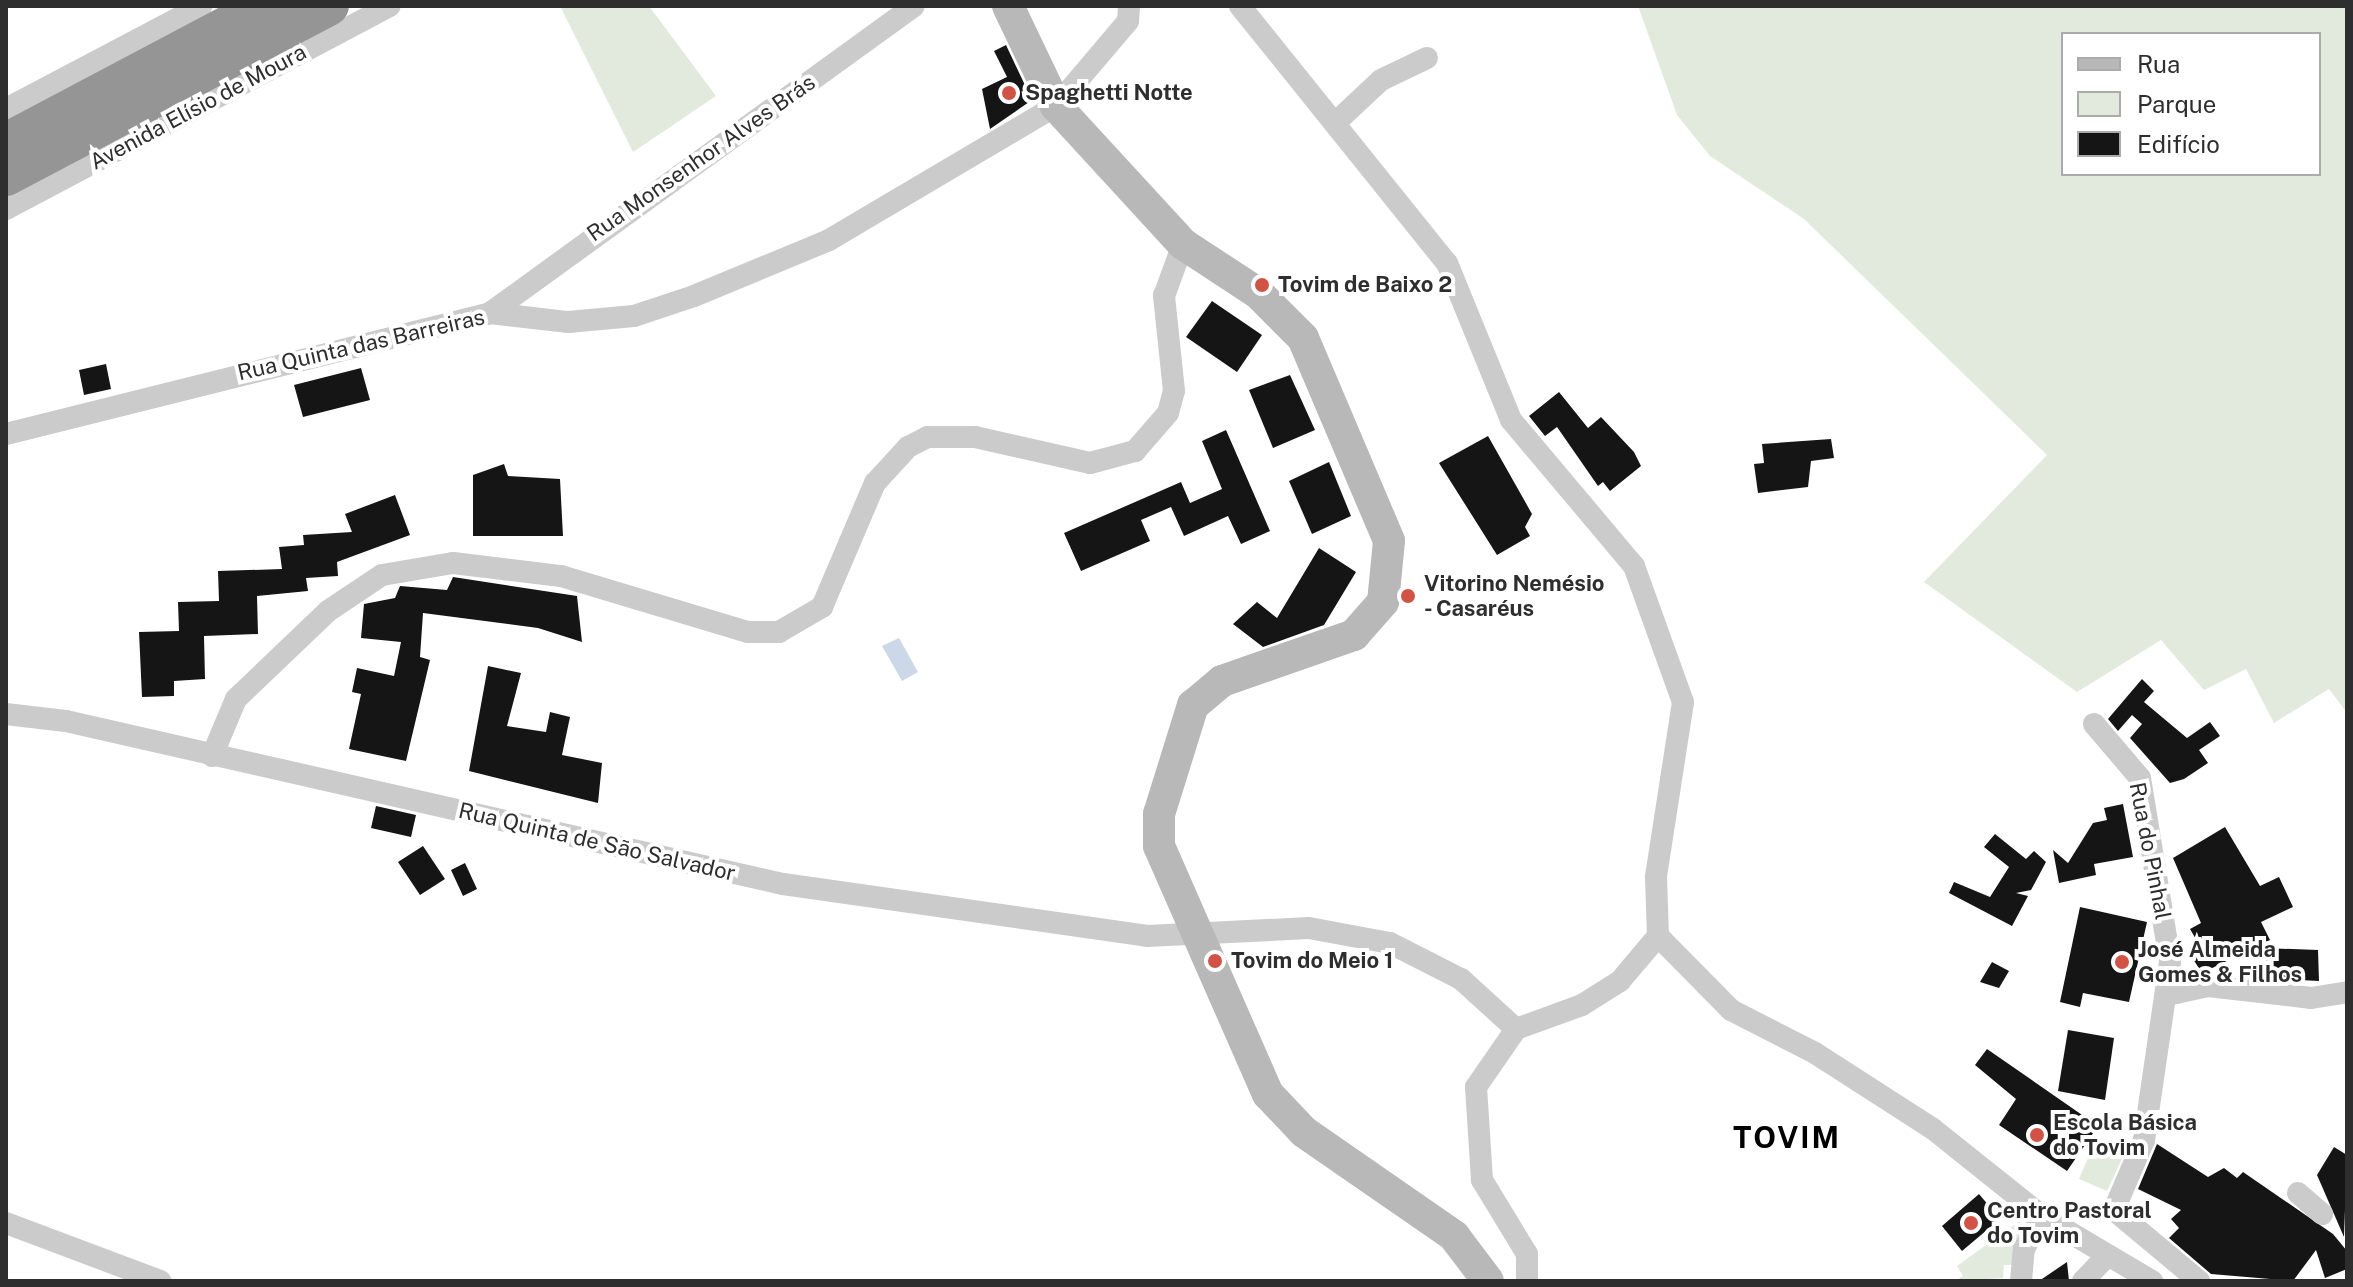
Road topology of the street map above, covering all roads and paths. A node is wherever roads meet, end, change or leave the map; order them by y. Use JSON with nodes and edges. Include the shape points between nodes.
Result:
{"nodes":[{"id":1,"x":201,"y":6,"type":"edge"},
{"id":2,"x":265,"y":6,"type":"edge"},
{"id":3,"x":329,"y":6,"type":"edge"},
{"id":4,"x":390,"y":6,"type":"edge"},
{"id":5,"x":914,"y":6,"type":"edge"},
{"id":6,"x":1008,"y":6,"type":"edge"},
{"id":7,"x":1129,"y":6,"type":"edge"},
{"id":8,"x":1242,"y":7,"type":"edge"},
{"id":9,"x":1427,"y":58,"type":"dead end"},
{"id":10,"x":1056,"y":106,"type":"junction"},
{"id":11,"x":6,"y":109,"type":"edge"},
{"id":12,"x":1335,"y":123,"type":"junction"},
{"id":13,"x":6,"y":143,"type":"edge"},
{"id":14,"x":6,"y":176,"type":"edge"},
{"id":15,"x":6,"y":209,"type":"edge"},
{"id":16,"x":1183,"y":244,"type":"junction"},
{"id":17,"x":490,"y":313,"type":"junction"},
{"id":18,"x":6,"y":434,"type":"edge"},
{"id":19,"x":6,"y":714,"type":"edge"},
{"id":20,"x":2094,"y":724,"type":"dead end"},
{"id":21,"x":212,"y":756,"type":"junction"},
{"id":22,"x":1194,"y":933,"type":"junction"},
{"id":23,"x":1658,"y":936,"type":"junction"},
{"id":24,"x":2347,"y":992,"type":"edge"},
{"id":25,"x":2167,"y":995,"type":"junction"},
{"id":26,"x":1516,"y":1029,"type":"junction"},
{"id":27,"x":2298,"y":1193,"type":"dead end"},
{"id":28,"x":2322,"y":1214,"type":"dead end"},
{"id":29,"x":2042,"y":1216,"type":"junction"},
{"id":30,"x":6,"y":1223,"type":"edge"},
{"id":31,"x":2106,"y":1257,"type":"junction"},
{"id":32,"x":160,"y":1281,"type":"edge"},
{"id":33,"x":1488,"y":1281,"type":"edge"},
{"id":34,"x":1527,"y":1281,"type":"edge"},
{"id":35,"x":2021,"y":1281,"type":"edge"},
{"id":36,"x":2083,"y":1281,"type":"edge"},
{"id":37,"x":2152,"y":1281,"type":"edge"},
{"id":38,"x":2199,"y":1281,"type":"edge"}],
"edges":[{"from":1,"to":11,"type":"street"},
{"from":2,"to":13,"type":"highway"},
{"from":3,"to":14,"type":"highway"},
{"from":4,"to":15,"type":"street","name":"Avenida Elísio de Moura"},
{"from":5,"to":17,"type":"street","name":"Rua Monsenhor Alves Brás"},
{"from":6,"to":10,"type":"street"},
{"from":7,"to":10,"type":"street","name":"Rua Quinta das Barreiras","via":[[1128,21]]},
{"from":8,"to":12,"type":"street"},
{"from":9,"to":12,"type":"street","via":[[1381,80]]},
{"from":10,"to":16,"type":"street"},
{"from":10,"to":17,"type":"street","name":"Rua Quinta das Barreiras","via":[[829,240],[694,296],[634,316],[568,322]]},
{"from":12,"to":23,"type":"street","via":[[1447,263],[1511,420],[1634,566],[1683,702],[1656,877]]},
{"from":16,"to":21,"type":"street","via":[[1164,296],[1174,391],[1168,413],[1135,451],[1090,463],[975,437],[928,437],[908,447],[875,483],[822,607],[779,632],[748,632],[561,576],[453,563],[382,575],[328,611],[236,699]]},
{"from":16,"to":22,"type":"street","via":[[1259,294],[1303,338],[1389,541],[1383,602],[1354,635],[1222,681],[1193,705],[1159,825],[1166,873]]},
{"from":17,"to":18,"type":"street","name":"Rua Quinta das Barreiras"},
{"from":19,"to":21,"type":"street","name":"Rua Quinta de São Salvador"},
{"from":20,"to":25,"type":"street","name":"Rua do Pinhal","via":[[2140,778],[2170,962]]},
{"from":21,"to":22,"type":"street","name":"Rua Quinta de São Salvador","via":[[783,884],[1147,936]]},
{"from":22,"to":26,"type":"street","name":"Rua Quinta de São Salvador","via":[[1309,928],[1390,943],[1461,979]]},
{"from":22,"to":33,"type":"street","via":[[1284,1116],[1454,1236]]},
{"from":23,"to":26,"type":"street","via":[[1620,981],[1582,1005]]},
{"from":23,"to":29,"type":"street","via":[[1731,1010],[1815,1053],[1933,1129]]},
{"from":24,"to":25,"type":"street","via":[[2311,998],[2208,986]]},
{"from":25,"to":38,"type":"street","name":"Rua do Pinhal","via":[[2144,1140],[2114,1210]]},
{"from":26,"to":34,"type":"street","via":[[1491,1058],[1473,1105],[1482,1180],[1527,1254]]},
{"from":27,"to":28,"type":"street"},
{"from":29,"to":31,"type":"street"},
{"from":29,"to":35,"type":"street","via":[[2024,1249]]},
{"from":30,"to":32,"type":"street"},
{"from":31,"to":36,"type":"street"},
{"from":31,"to":37,"type":"street"}]}
